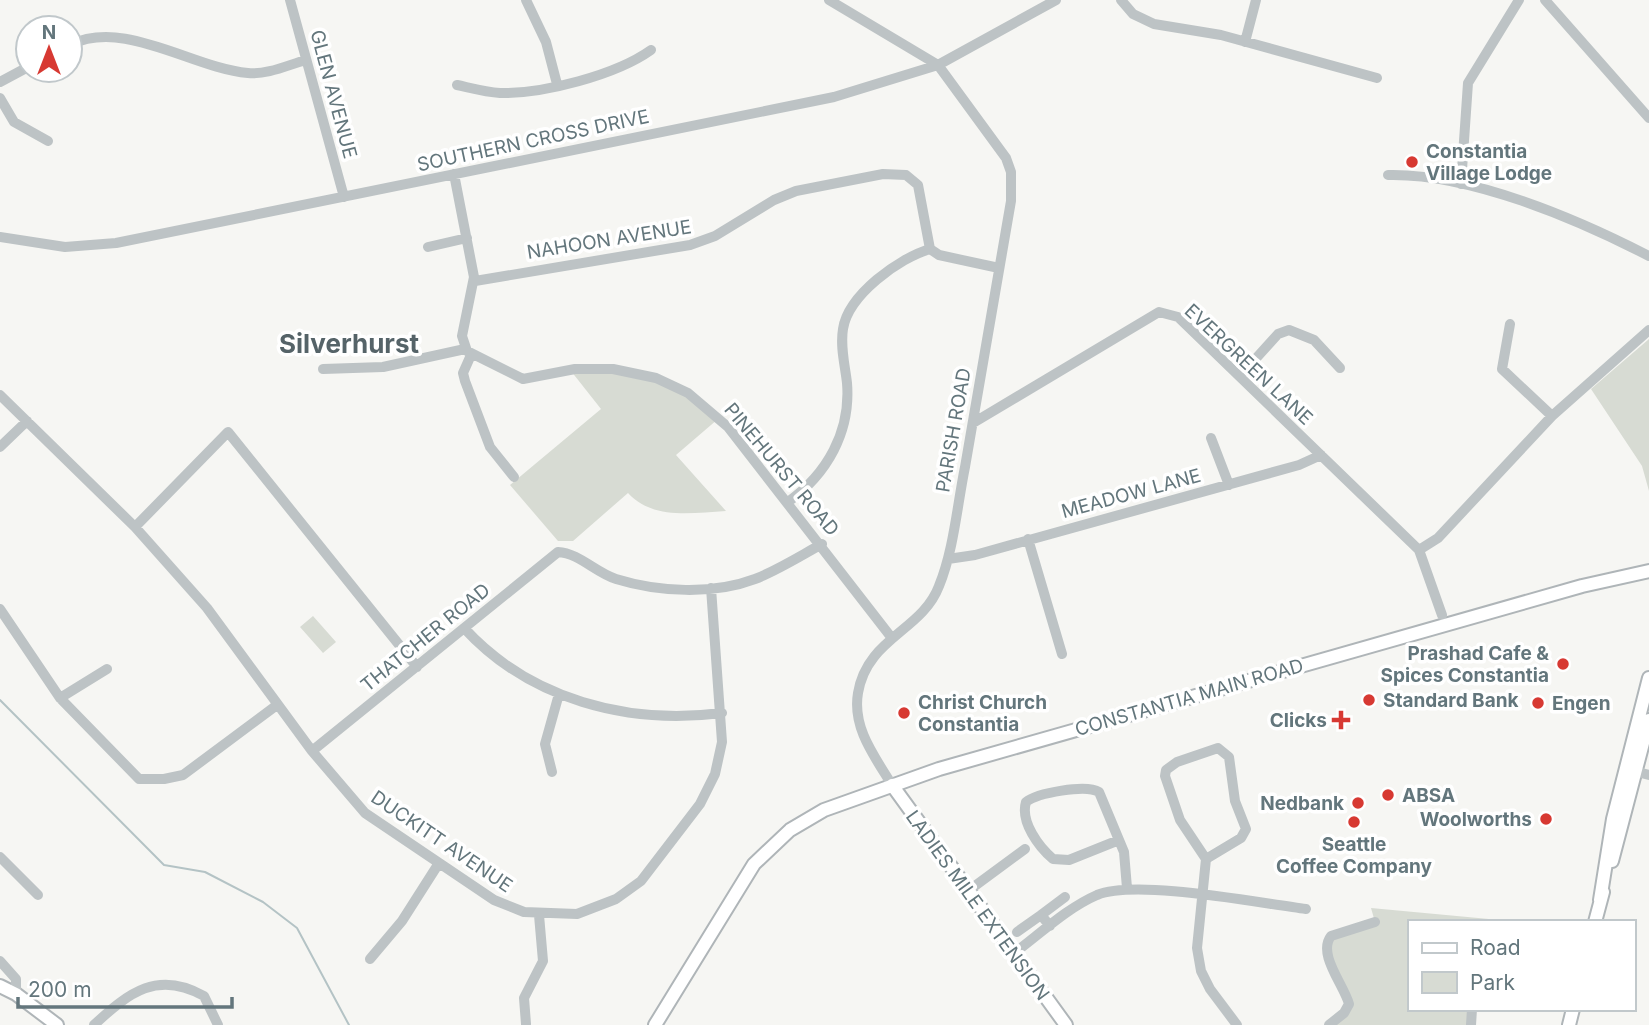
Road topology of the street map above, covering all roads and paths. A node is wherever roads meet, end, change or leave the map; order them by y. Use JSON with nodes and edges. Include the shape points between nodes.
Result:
{"nodes":[{"id":1,"x":290,"y":0,"type":"edge"},
{"id":2,"x":526,"y":0,"type":"edge"},
{"id":3,"x":829,"y":0,"type":"edge"},
{"id":4,"x":1121,"y":0,"type":"edge"},
{"id":5,"x":1256,"y":0,"type":"edge"},
{"id":6,"x":1519,"y":0,"type":"edge"},
{"id":7,"x":1545,"y":0,"type":"edge"},
{"id":8,"x":1048,"y":2,"type":"edge"},
{"id":9,"x":84,"y":40,"type":"edge"},
{"id":10,"x":1245,"y":42,"type":"junction"},
{"id":11,"x":651,"y":50,"type":"dead end"},
{"id":12,"x":306,"y":60,"type":"junction"},
{"id":13,"x":938,"y":65,"type":"junction"},
{"id":14,"x":1377,"y":78,"type":"dead end"},
{"id":15,"x":557,"y":84,"type":"junction"},
{"id":16,"x":457,"y":85,"type":"dead end"},
{"id":17,"x":0,"y":98,"type":"edge"},
{"id":18,"x":1649,"y":118,"type":"edge"},
{"id":19,"x":48,"y":141,"type":"dead end"},
{"id":20,"x":454,"y":174,"type":"junction"},
{"id":21,"x":1388,"y":175,"type":"dead end"},
{"id":22,"x":1461,"y":184,"type":"junction"},
{"id":23,"x":344,"y":197,"type":"junction"},
{"id":24,"x":0,"y":237,"type":"edge"},
{"id":25,"x":467,"y":238,"type":"junction"},
{"id":26,"x":428,"y":247,"type":"dead end"},
{"id":27,"x":930,"y":249,"type":"junction"},
{"id":28,"x":1649,"y":256,"type":"edge"},
{"id":29,"x":999,"y":268,"type":"junction"},
{"id":30,"x":475,"y":281,"type":"junction"},
{"id":31,"x":1510,"y":324,"type":"dead end"},
{"id":32,"x":1649,"y":330,"type":"edge"},
{"id":33,"x":468,"y":352,"type":"junction"},
{"id":34,"x":1340,"y":368,"type":"dead end"},
{"id":35,"x":323,"y":369,"type":"dead end"},
{"id":36,"x":1240,"y":376,"type":"junction"},
{"id":37,"x":0,"y":395,"type":"edge"},
{"id":38,"x":976,"y":404,"type":"junction"},
{"id":39,"x":993,"y":411,"type":"junction"},
{"id":40,"x":1552,"y":416,"type":"junction"},
{"id":41,"x":27,"y":421,"type":"junction"},
{"id":42,"x":973,"y":423,"type":"junction"},
{"id":43,"x":1211,"y":438,"type":"dead end"},
{"id":44,"x":0,"y":447,"type":"edge"},
{"id":45,"x":1321,"y":456,"type":"junction"},
{"id":46,"x":514,"y":477,"type":"dead end"},
{"id":47,"x":1228,"y":485,"type":"junction"},
{"id":48,"x":788,"y":502,"type":"junction"},
{"id":49,"x":135,"y":527,"type":"junction"},
{"id":50,"x":1028,"y":539,"type":"junction"},
{"id":51,"x":822,"y":544,"type":"junction"},
{"id":52,"x":1419,"y":550,"type":"junction"},
{"id":53,"x":948,"y":559,"type":"junction"},
{"id":54,"x":1649,"y":562,"type":"edge"},
{"id":55,"x":1649,"y":573,"type":"edge"},
{"id":56,"x":1582,"y":586,"type":"junction"},
{"id":57,"x":711,"y":588,"type":"junction"},
{"id":58,"x":0,"y":610,"type":"edge"},
{"id":59,"x":1442,"y":615,"type":"dead end"},
{"id":60,"x":464,"y":628,"type":"junction"},
{"id":61,"x":891,"y":637,"type":"junction"},
{"id":62,"x":1062,"y":654,"type":"dead end"},
{"id":63,"x":417,"y":667,"type":"junction"},
{"id":64,"x":107,"y":669,"type":"dead end"},
{"id":65,"x":1649,"y":678,"type":"edge"},
{"id":66,"x":559,"y":694,"type":"junction"},
{"id":67,"x":60,"y":698,"type":"junction"},
{"id":68,"x":277,"y":705,"type":"junction"},
{"id":69,"x":722,"y":713,"type":"junction"},
{"id":70,"x":1649,"y":720,"type":"edge"},
{"id":71,"x":312,"y":751,"type":"junction"},
{"id":72,"x":552,"y":772,"type":"dead end"},
{"id":73,"x":1637,"y":772,"type":"edge"},
{"id":74,"x":892,"y":785,"type":"junction"},
{"id":75,"x":1119,"y":840,"type":"junction"},
{"id":76,"x":1025,"y":849,"type":"dead end"},
{"id":77,"x":0,"y":858,"type":"edge"},
{"id":78,"x":1206,"y":859,"type":"junction"},
{"id":79,"x":439,"y":863,"type":"junction"},
{"id":80,"x":1127,"y":888,"type":"junction"},
{"id":81,"x":968,"y":891,"type":"junction"},
{"id":82,"x":38,"y":895,"type":"dead end"},
{"id":83,"x":1065,"y":897,"type":"dead end"},
{"id":84,"x":1203,"y":897,"type":"junction"},
{"id":85,"x":1306,"y":909,"type":"dead end"},
{"id":86,"x":539,"y":915,"type":"junction"},
{"id":87,"x":1041,"y":915,"type":"junction"},
{"id":88,"x":1595,"y":920,"type":"edge"},
{"id":89,"x":1375,"y":922,"type":"dead end"},
{"id":90,"x":1050,"y":926,"type":"junction"},
{"id":91,"x":1017,"y":932,"type":"dead end"},
{"id":92,"x":1013,"y":954,"type":"junction"},
{"id":93,"x":370,"y":959,"type":"dead end"},
{"id":94,"x":0,"y":961,"type":"edge"},
{"id":95,"x":0,"y":986,"type":"edge"},
{"id":96,"x":16,"y":994,"type":"junction"},
{"id":97,"x":39,"y":1010,"type":"junction"},
{"id":98,"x":526,"y":1024,"type":"edge"},
{"id":99,"x":37,"y":1025,"type":"edge"},
{"id":100,"x":55,"y":1025,"type":"edge"},
{"id":101,"x":94,"y":1025,"type":"edge"},
{"id":102,"x":218,"y":1025,"type":"edge"},
{"id":103,"x":655,"y":1025,"type":"edge"},
{"id":104,"x":1066,"y":1025,"type":"edge"},
{"id":105,"x":1237,"y":1025,"type":"edge"},
{"id":106,"x":1329,"y":1025,"type":"edge"}],
"edges":[{"from":1,"to":12,"type":"street","name":"GLEN AVENUE"},
{"from":2,"to":15,"type":"street","via":[[546,42]]},
{"from":3,"to":13,"type":"street"},
{"from":4,"to":10,"type":"street","via":[[1133,14],[1154,24]]},
{"from":5,"to":10,"type":"street"},
{"from":6,"to":22,"type":"street","via":[[1468,83]]},
{"from":7,"to":18,"type":"street"},
{"from":8,"to":13,"type":"street","name":"SOUTHERN CROSS DRIVE"},
{"from":9,"to":12,"type":"street","via":[[118,37],[252,74]]},
{"from":10,"to":14,"type":"street"},
{"from":11,"to":15,"type":"street","via":[[605,74]]},
{"from":12,"to":23,"type":"street","name":"GLEN AVENUE"},
{"from":13,"to":20,"type":"street","name":"SOUTHERN CROSS DRIVE","via":[[834,97]]},
{"from":13,"to":29,"type":"street","name":"PARISH ROAD","via":[[997,142],[1011,172],[1011,201]]},
{"from":15,"to":16,"type":"street","via":[[501,93]]},
{"from":17,"to":19,"type":"street","via":[[14,122]]},
{"from":20,"to":23,"type":"street","name":"SOUTHERN CROSS DRIVE"},
{"from":20,"to":25,"type":"street"},
{"from":21,"to":22,"type":"street","via":[[1422,175]]},
{"from":22,"to":28,"type":"street","via":[[1571,220]]},
{"from":23,"to":24,"type":"street","name":"SOUTHERN CROSS DRIVE","via":[[100,246],[51,246]]},
{"from":25,"to":26,"type":"street"},
{"from":25,"to":30,"type":"street"},
{"from":27,"to":29,"type":"street"},
{"from":27,"to":30,"type":"street","name":"NAHOON AVENUE","via":[[918,185],[905,175],[883,174],[786,194],[715,236],[690,245]]},
{"from":27,"to":48,"type":"street","via":[[895,264],[848,313],[842,340],[847,386],[843,427],[824,468]]},
{"from":29,"to":38,"type":"street","name":"PARISH ROAD"},
{"from":30,"to":33,"type":"street","via":[[462,336]]},
{"from":31,"to":40,"type":"street","via":[[1502,369]]},
{"from":32,"to":40,"type":"street"},
{"from":33,"to":35,"type":"street","via":[[383,367]]},
{"from":33,"to":46,"type":"street","via":[[464,381],[490,447]]},
{"from":33,"to":48,"type":"street","name":"PINEHURST ROAD","via":[[523,379],[596,368],[656,378],[688,393],[718,416]]},
{"from":34,"to":36,"type":"street","via":[[1314,340],[1289,330],[1278,334]]},
{"from":36,"to":39,"type":"street","name":"EVERGREEN LANE","via":[[1178,317],[1159,312]]},
{"from":36,"to":45,"type":"street","name":"EVERGREEN LANE"},
{"from":37,"to":41,"type":"street","name":"DUCKITT AVENUE"},
{"from":38,"to":39,"type":"street"},
{"from":38,"to":42,"type":"street","name":"PARISH ROAD"},
{"from":39,"to":42,"type":"street","name":"EVERGREEN LANE"},
{"from":40,"to":52,"type":"street","via":[[1438,538]]},
{"from":41,"to":44,"type":"street"},
{"from":41,"to":49,"type":"street","name":"DUCKITT AVENUE"},
{"from":42,"to":53,"type":"street","name":"PARISH ROAD"},
{"from":43,"to":47,"type":"street"},
{"from":45,"to":47,"type":"street","name":"MEADOW LANE"},
{"from":45,"to":52,"type":"street","name":"EVERGREEN LANE"},
{"from":47,"to":50,"type":"street","name":"MEADOW LANE"},
{"from":48,"to":51,"type":"street","name":"PINEHURST ROAD"},
{"from":49,"to":63,"type":"street","via":[[228,432]]},
{"from":49,"to":68,"type":"street","name":"DUCKITT AVENUE","via":[[207,608]]},
{"from":50,"to":53,"type":"street","name":"MEADOW LANE"},
{"from":50,"to":62,"type":"street"},
{"from":51,"to":57,"type":"street","via":[[755,579]]},
{"from":51,"to":61,"type":"street","name":"PINEHURST ROAD"},
{"from":52,"to":59,"type":"street","name":"EVERGREEN LANE"},
{"from":53,"to":61,"type":"street","name":"PARISH ROAD","via":[[929,605]]},
{"from":54,"to":56,"type":"main road","name":"CONSTANTIA MAIN ROAD"},
{"from":55,"to":56,"type":"main road","name":"CONSTANTIA MAIN ROAD"},
{"from":56,"to":74,"type":"main road","name":"CONSTANTIA MAIN ROAD"},
{"from":57,"to":60,"type":"street","name":"THATCHER ROAD","via":[[631,583],[607,576],[561,551]]},
{"from":57,"to":69,"type":"street","name":"DUCKITT AVENUE"},
{"from":58,"to":67,"type":"street"},
{"from":60,"to":63,"type":"street","name":"THATCHER ROAD"},
{"from":60,"to":66,"type":"street","via":[[502,663]]},
{"from":61,"to":74,"type":"street","name":"PARISH ROAD","via":[[865,668],[857,705],[864,739]]},
{"from":63,"to":71,"type":"street","name":"THATCHER ROAD"},
{"from":64,"to":67,"type":"street"},
{"from":65,"to":73,"type":"main road"},
{"from":66,"to":69,"type":"street","via":[[650,717]]},
{"from":66,"to":72,"type":"street","via":[[545,744]]},
{"from":67,"to":68,"type":"street","via":[[133,775],[144,780],[183,775]]},
{"from":68,"to":71,"type":"street","name":"DUCKITT AVENUE"},
{"from":69,"to":86,"type":"street","name":"DUCKITT AVENUE","via":[[720,759],[708,790],[642,881],[597,908],[577,914]]},
{"from":70,"to":73,"type":"main road"},
{"from":71,"to":79,"type":"street","name":"DUCKITT AVENUE","via":[[365,813]]},
{"from":73,"to":88,"type":"main road"},
{"from":74,"to":81,"type":"main road","name":"LADIES MILE EXTENSION"},
{"from":74,"to":103,"type":"main road","name":"CONSTANTIA MAIN ROAD","via":[[807,818],[765,852],[745,876]]},
{"from":75,"to":75,"type":"street","via":[[1102,796],[1094,789],[1026,802],[1028,825],[1054,859],[1069,860]]},
{"from":75,"to":80,"type":"street","via":[[1126,858]]},
{"from":76,"to":81,"type":"street"},
{"from":77,"to":82,"type":"street"},
{"from":78,"to":78,"type":"street","via":[[1180,820],[1165,776],[1177,762],[1218,748],[1229,757],[1235,801],[1246,829],[1241,838]]},
{"from":78,"to":84,"type":"street"},
{"from":79,"to":86,"type":"street","name":"DUCKITT AVENUE","via":[[494,900]]},
{"from":79,"to":93,"type":"street","via":[[402,921]]},
{"from":80,"to":84,"type":"street"},
{"from":80,"to":90,"type":"street","via":[[1095,896]]},
{"from":81,"to":92,"type":"main road","name":"LADIES MILE EXTENSION"},
{"from":83,"to":87,"type":"street"},
{"from":84,"to":85,"type":"street"},
{"from":84,"to":105,"type":"street","via":[[1197,948],[1201,971]]},
{"from":86,"to":98,"type":"street","via":[[543,961],[524,998]]},
{"from":87,"to":90,"type":"street"},
{"from":87,"to":91,"type":"street"},
{"from":89,"to":106,"type":"street","via":[[1328,940],[1328,954],[1349,1004]]},
{"from":90,"to":92,"type":"street"},
{"from":92,"to":104,"type":"main road","name":"LADIES MILE EXTENSION"},
{"from":94,"to":96,"type":"street","via":[[16,979]]},
{"from":95,"to":96,"type":"main road"},
{"from":96,"to":97,"type":"main road"},
{"from":97,"to":99,"type":"street"},
{"from":97,"to":100,"type":"main road"},
{"from":101,"to":102,"type":"street","via":[[131,995],[165,984],[204,996]]}]}
